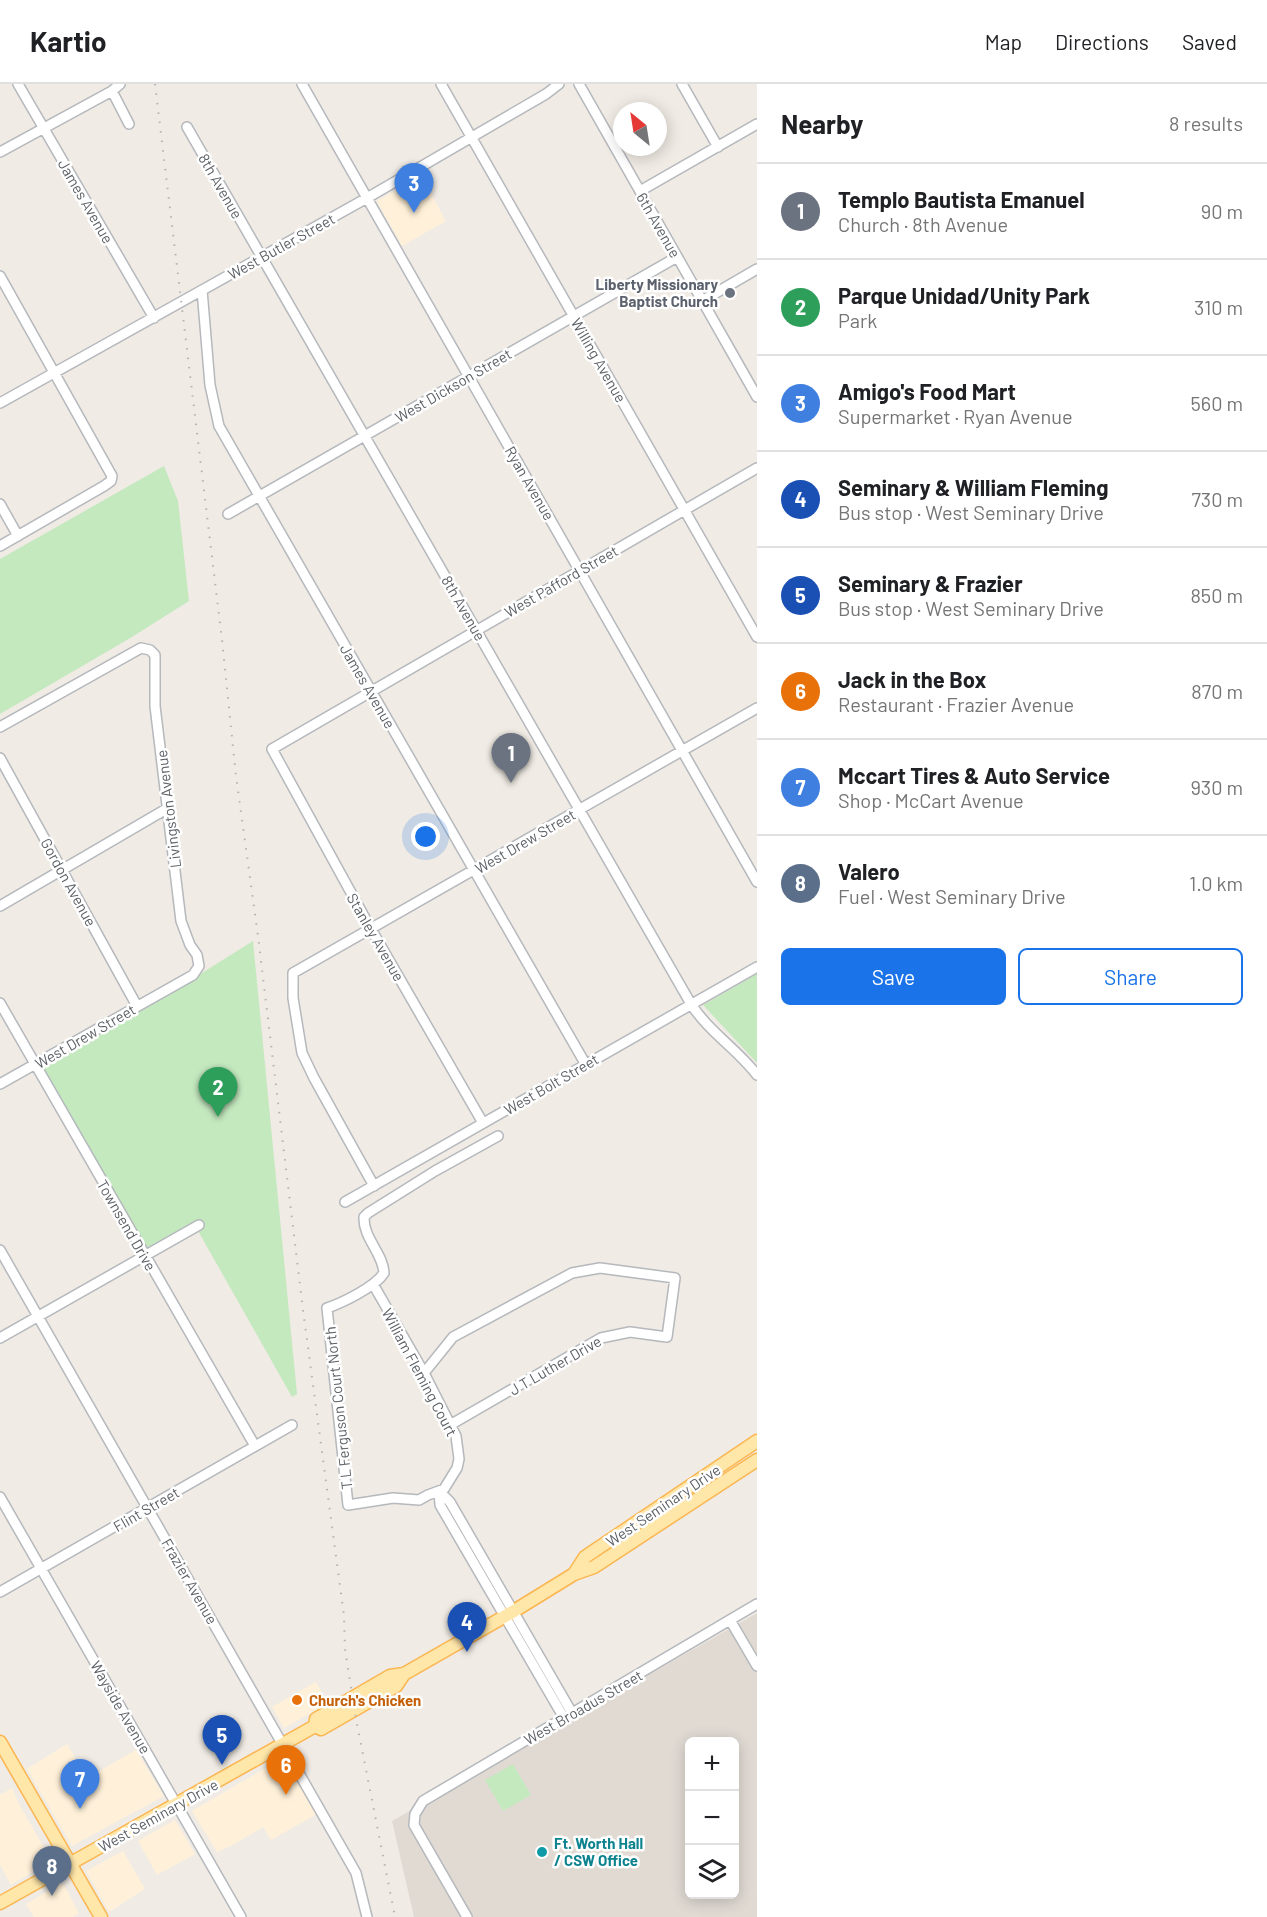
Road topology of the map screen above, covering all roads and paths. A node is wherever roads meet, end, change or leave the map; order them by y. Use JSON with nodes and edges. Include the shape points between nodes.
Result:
{"nodes":[{"id":1,"x":18,"y":84,"type":"edge"},
{"id":2,"x":120,"y":84,"type":"edge"},
{"id":3,"x":302,"y":84,"type":"edge"},
{"id":4,"x":441,"y":84,"type":"edge"},
{"id":5,"x":559,"y":84,"type":"edge"},
{"id":6,"x":579,"y":84,"type":"edge"},
{"id":7,"x":682,"y":84,"type":"edge"},
{"id":8,"x":112,"y":91,"type":"junction"},
{"id":9,"x":129,"y":124,"type":"dead end"},
{"id":10,"x":757,"y":124,"type":"edge"},
{"id":11,"x":187,"y":127,"type":"dead end"},
{"id":12,"x":43,"y":128,"type":"junction"},
{"id":13,"x":472,"y":138,"type":"junction"},
{"id":14,"x":718,"y":147,"type":"junction"},
{"id":15,"x":0,"y":152,"type":"edge"},
{"id":16,"x":640,"y":191,"type":"junction"},
{"id":17,"x":367,"y":198,"type":"junction"},
{"id":18,"x":262,"y":256,"type":"junction"},
{"id":19,"x":677,"y":257,"type":"junction"},
{"id":20,"x":757,"y":269,"type":"edge"},
{"id":21,"x":0,"y":276,"type":"edge"},
{"id":22,"x":202,"y":290,"type":"junction"},
{"id":23,"x":702,"y":301,"type":"junction"},
{"id":24,"x":574,"y":316,"type":"junction"},
{"id":25,"x":154,"y":318,"type":"junction"},
{"id":26,"x":54,"y":372,"type":"junction"},
{"id":27,"x":469,"y":376,"type":"junction"},
{"id":28,"x":757,"y":397,"type":"edge"},
{"id":29,"x":0,"y":403,"type":"edge"},
{"id":30,"x":365,"y":435,"type":"junction"},
{"id":31,"x":757,"y":468,"type":"edge"},
{"id":32,"x":258,"y":497,"type":"junction"},
{"id":33,"x":0,"y":504,"type":"edge"},
{"id":34,"x":685,"y":510,"type":"junction"},
{"id":35,"x":228,"y":514,"type":"dead end"},
{"id":36,"x":18,"y":536,"type":"junction"},
{"id":37,"x":0,"y":546,"type":"edge"},
{"id":38,"x":580,"y":571,"type":"junction"},
{"id":39,"x":477,"y":630,"type":"junction"},
{"id":40,"x":757,"y":637,"type":"edge"},
{"id":41,"x":372,"y":692,"type":"junction"},
{"id":42,"x":757,"y":708,"type":"edge"},
{"id":43,"x":0,"y":727,"type":"edge"},
{"id":44,"x":272,"y":749,"type":"joint"},
{"id":45,"x":682,"y":751,"type":"junction"},
{"id":46,"x":0,"y":758,"type":"edge"},
{"id":47,"x":168,"y":808,"type":"junction"},
{"id":48,"x":579,"y":809,"type":"junction"},
{"id":49,"x":62,"y":868,"type":"junction"},
{"id":50,"x":474,"y":870,"type":"junction"},
{"id":51,"x":757,"y":882,"type":"edge"},
{"id":52,"x":0,"y":906,"type":"edge"},
{"id":53,"x":371,"y":929,"type":"junction"},
{"id":54,"x":199,"y":966,"type":"joint"},
{"id":55,"x":757,"y":967,"type":"edge"},
{"id":56,"x":0,"y":1003,"type":"edge"},
{"id":57,"x":691,"y":1004,"type":"junction"},
{"id":58,"x":137,"y":1006,"type":"junction"},
{"id":59,"x":35,"y":1065,"type":"junction"},
{"id":60,"x":586,"y":1065,"type":"junction"},
{"id":61,"x":757,"y":1075,"type":"edge"},
{"id":62,"x":0,"y":1084,"type":"edge"},
{"id":63,"x":483,"y":1123,"type":"junction"},
{"id":64,"x":498,"y":1136,"type":"dead end"},
{"id":65,"x":374,"y":1186,"type":"junction"},
{"id":66,"x":345,"y":1202,"type":"dead end"},
{"id":67,"x":200,"y":1225,"type":"dead end"},
{"id":68,"x":0,"y":1250,"type":"edge"},
{"id":69,"x":145,"y":1256,"type":"junction"},
{"id":70,"x":373,"y":1284,"type":"junction"},
{"id":71,"x":39,"y":1316,"type":"junction"},
{"id":72,"x":0,"y":1338,"type":"edge"},
{"id":73,"x":424,"y":1373,"type":"junction"},
{"id":74,"x":292,"y":1425,"type":"dead end"},
{"id":75,"x":450,"y":1425,"type":"junction"},
{"id":76,"x":757,"y":1441,"type":"edge"},
{"id":77,"x":255,"y":1446,"type":"junction"},
{"id":78,"x":757,"y":1460,"type":"edge"},
{"id":79,"x":439,"y":1491,"type":"junction"},
{"id":80,"x":0,"y":1497,"type":"edge"},
{"id":81,"x":148,"y":1508,"type":"junction"},
{"id":82,"x":488,"y":1566,"type":"junction"},
{"id":83,"x":42,"y":1568,"type":"junction"},
{"id":84,"x":479,"y":1572,"type":"junction"},
{"id":85,"x":574,"y":1574,"type":"junction"},
{"id":86,"x":0,"y":1592,"type":"edge"},
{"id":87,"x":757,"y":1604,"type":"edge"},
{"id":88,"x":509,"y":1614,"type":"junction"},
{"id":89,"x":730,"y":1620,"type":"junction"},
{"id":90,"x":757,"y":1666,"type":"edge"},
{"id":91,"x":568,"y":1715,"type":"junction"},
{"id":92,"x":0,"y":1742,"type":"edge"},
{"id":93,"x":284,"y":1744,"type":"junction"},
{"id":94,"x":176,"y":1804,"type":"junction"},
{"id":95,"x":70,"y":1864,"type":"junction"},
{"id":96,"x":0,"y":1903,"type":"edge"},
{"id":97,"x":101,"y":1917,"type":"edge"},
{"id":98,"x":241,"y":1917,"type":"edge"},
{"id":99,"x":367,"y":1917,"type":"edge"},
{"id":100,"x":466,"y":1917,"type":"edge"}],
"edges":[{"from":1,"to":12,"type":"street","name":"James Avenue"},
{"from":2,"to":8,"type":"street"},
{"from":3,"to":17,"type":"street","name":"Ryan Avenue"},
{"from":4,"to":13,"type":"street","name":"Willing Avenue"},
{"from":5,"to":13,"type":"street","name":"West Butler Street"},
{"from":6,"to":16,"type":"street","name":"6th Avenue"},
{"from":7,"to":14,"type":"street"},
{"from":8,"to":9,"type":"street"},
{"from":8,"to":12,"type":"street"},
{"from":10,"to":14,"type":"street"},
{"from":11,"to":18,"type":"street","name":"8th Avenue"},
{"from":12,"to":15,"type":"street"},
{"from":12,"to":25,"type":"street","name":"James Avenue"},
{"from":13,"to":17,"type":"street","name":"West Butler Street"},
{"from":13,"to":24,"type":"street","name":"Willing Avenue"},
{"from":14,"to":16,"type":"street"},
{"from":16,"to":19,"type":"street","name":"6th Avenue"},
{"from":17,"to":18,"type":"street","name":"West Butler Street"},
{"from":17,"to":27,"type":"street","name":"Ryan Avenue"},
{"from":18,"to":22,"type":"street","name":"West Butler Street"},
{"from":18,"to":30,"type":"street","name":"8th Avenue"},
{"from":19,"to":23,"type":"street","name":"6th Avenue"},
{"from":19,"to":24,"type":"street","name":"West Dickson Street"},
{"from":20,"to":23,"type":"street"},
{"from":21,"to":26,"type":"street"},
{"from":22,"to":25,"type":"street","name":"West Butler Street"},
{"from":22,"to":32,"type":"street","name":"James Avenue","via":[[213,408]]},
{"from":23,"to":28,"type":"street","name":"6th Avenue"},
{"from":24,"to":27,"type":"street","name":"West Dickson Street"},
{"from":24,"to":34,"type":"street","name":"Willing Avenue"},
{"from":25,"to":26,"type":"street","name":"West Butler Street"},
{"from":26,"to":29,"type":"street","name":"West Butler Street"},
{"from":26,"to":36,"type":"street","via":[[112,476],[111,481]]},
{"from":27,"to":30,"type":"street","name":"West Dickson Street"},
{"from":27,"to":38,"type":"street","name":"Ryan Avenue"},
{"from":30,"to":32,"type":"street","name":"West Dickson Street"},
{"from":30,"to":39,"type":"street","name":"8th Avenue"},
{"from":31,"to":34,"type":"street","name":"West Pafford Street"},
{"from":32,"to":35,"type":"street","name":"West Dickson Street"},
{"from":32,"to":41,"type":"street","name":"James Avenue"},
{"from":33,"to":36,"type":"street"},
{"from":34,"to":38,"type":"street","name":"West Pafford Street"},
{"from":34,"to":40,"type":"street","name":"Willing Avenue"},
{"from":36,"to":37,"type":"street"},
{"from":38,"to":39,"type":"street","name":"West Pafford Street"},
{"from":38,"to":45,"type":"street","name":"Ryan Avenue"},
{"from":39,"to":41,"type":"street","name":"West Pafford Street"},
{"from":39,"to":48,"type":"street","name":"8th Avenue"},
{"from":41,"to":44,"type":"street","name":"West Pafford Street"},
{"from":41,"to":50,"type":"street","name":"James Avenue"},
{"from":42,"to":45,"type":"street","name":"West Drew Street"},
{"from":43,"to":47,"type":"street","name":"Livingston Avenue","via":[[123,657],[141,648],[150,650],[154,655],[155,706]]},
{"from":44,"to":53,"type":"street","name":"Stanley Avenue"},
{"from":45,"to":48,"type":"street","name":"West Drew Street"},
{"from":45,"to":51,"type":"street","name":"Ryan Avenue"},
{"from":46,"to":49,"type":"street","name":"Gordon Avenue"},
{"from":47,"to":49,"type":"street"},
{"from":47,"to":54,"type":"street","name":"Livingston Avenue","via":[[181,921]]},
{"from":48,"to":50,"type":"street","name":"West Drew Street"},
{"from":48,"to":57,"type":"street","name":"8th Avenue"},
{"from":49,"to":52,"type":"street"},
{"from":49,"to":58,"type":"street","name":"Gordon Avenue"},
{"from":50,"to":53,"type":"street","name":"West Drew Street"},
{"from":50,"to":60,"type":"street","name":"James Avenue"},
{"from":53,"to":63,"type":"street","name":"Stanley Avenue"},
{"from":53,"to":65,"type":"street","name":"West Drew Street","via":[[293,973],[293,998],[302,1053]]},
{"from":54,"to":58,"type":"street","name":"West Drew Street","via":[[185,981]]},
{"from":55,"to":57,"type":"street","name":"West Bolt Street"},
{"from":56,"to":59,"type":"street","name":"Townsend Drive"},
{"from":57,"to":60,"type":"street","name":"West Bolt Street"},
{"from":57,"to":61,"type":"street","name":"8th Avenue","via":[[703,1022],[745,1059]]},
{"from":58,"to":59,"type":"street","name":"West Drew Street"},
{"from":59,"to":62,"type":"street","name":"West Drew Street"},
{"from":59,"to":69,"type":"street","name":"Townsend Drive"},
{"from":60,"to":63,"type":"street","name":"West Bolt Street"},
{"from":63,"to":65,"type":"street","name":"West Bolt Street"},
{"from":64,"to":70,"type":"street","via":[[368,1212],[364,1217],[365,1231],[383,1267],[382,1277]]},
{"from":65,"to":66,"type":"street","name":"West Bolt Street"},
{"from":67,"to":69,"type":"street"},
{"from":68,"to":71,"type":"street","name":"Frazier Avenue"},
{"from":69,"to":71,"type":"street"},
{"from":69,"to":77,"type":"street","name":"Townsend Drive"},
{"from":70,"to":73,"type":"street","name":"William Fleming Court"},
{"from":70,"to":79,"type":"street","name":"T L Ferguson Court North","via":[[327,1308],[348,1505],[393,1498],[419,1500]]},
{"from":71,"to":72,"type":"street"},
{"from":71,"to":81,"type":"street","name":"Frazier Avenue"},
{"from":73,"to":75,"type":"street","name":"William Fleming Court"},
{"from":73,"to":75,"type":"street","name":"J T Luther Drive","via":[[453,1338],[572,1273],[600,1268],[675,1278],[667,1337],[630,1332],[601,1338]]},
{"from":74,"to":77,"type":"street","name":"Flint Street"},
{"from":75,"to":79,"type":"street","name":"William Fleming Court","via":[[459,1459],[451,1479]]},
{"from":76,"to":85,"type":"main road","name":"West Seminary Drive","via":[[585,1557]]},
{"from":77,"to":81,"type":"street","name":"Flint Street"},
{"from":78,"to":85,"type":"main road","name":"West Seminary Drive","via":[[594,1567]]},
{"from":79,"to":82,"type":"street","via":[[450,1502]]},
{"from":79,"to":84,"type":"street","via":[[440,1504]]},
{"from":80,"to":83,"type":"street","name":"Wayside Avenue"},
{"from":81,"to":83,"type":"street","name":"Flint Street"},
{"from":81,"to":93,"type":"street","name":"Frazier Avenue"},
{"from":82,"to":84,"type":"street"},
{"from":82,"to":88,"type":"street"},
{"from":83,"to":86,"type":"street","name":"Flint Street"},
{"from":83,"to":94,"type":"street","name":"Wayside Avenue"},
{"from":84,"to":88,"type":"street"},
{"from":85,"to":88,"type":"main road","name":"West Seminary Drive"},
{"from":87,"to":89,"type":"street","name":"West Broadus Street"},
{"from":88,"to":91,"type":"street"},
{"from":88,"to":93,"type":"main road","name":"West Seminary Drive","via":[[404,1674],[396,1686],[321,1729],[315,1726]]},
{"from":89,"to":90,"type":"street"},
{"from":89,"to":91,"type":"street","name":"West Broadus Street"},
{"from":91,"to":100,"type":"street","name":"West Broadus Street","via":[[423,1801],[415,1814],[414,1826]]},
{"from":92,"to":95,"type":"main road"},
{"from":93,"to":94,"type":"main road","name":"West Seminary Drive"},
{"from":93,"to":99,"type":"street","name":"Frazier Avenue","via":[[356,1873]]},
{"from":94,"to":95,"type":"main road","name":"West Seminary Drive"},
{"from":94,"to":98,"type":"street","name":"Wayside Avenue"},
{"from":95,"to":96,"type":"main road","name":"West Seminary Drive"},
{"from":95,"to":97,"type":"main road"}]}
